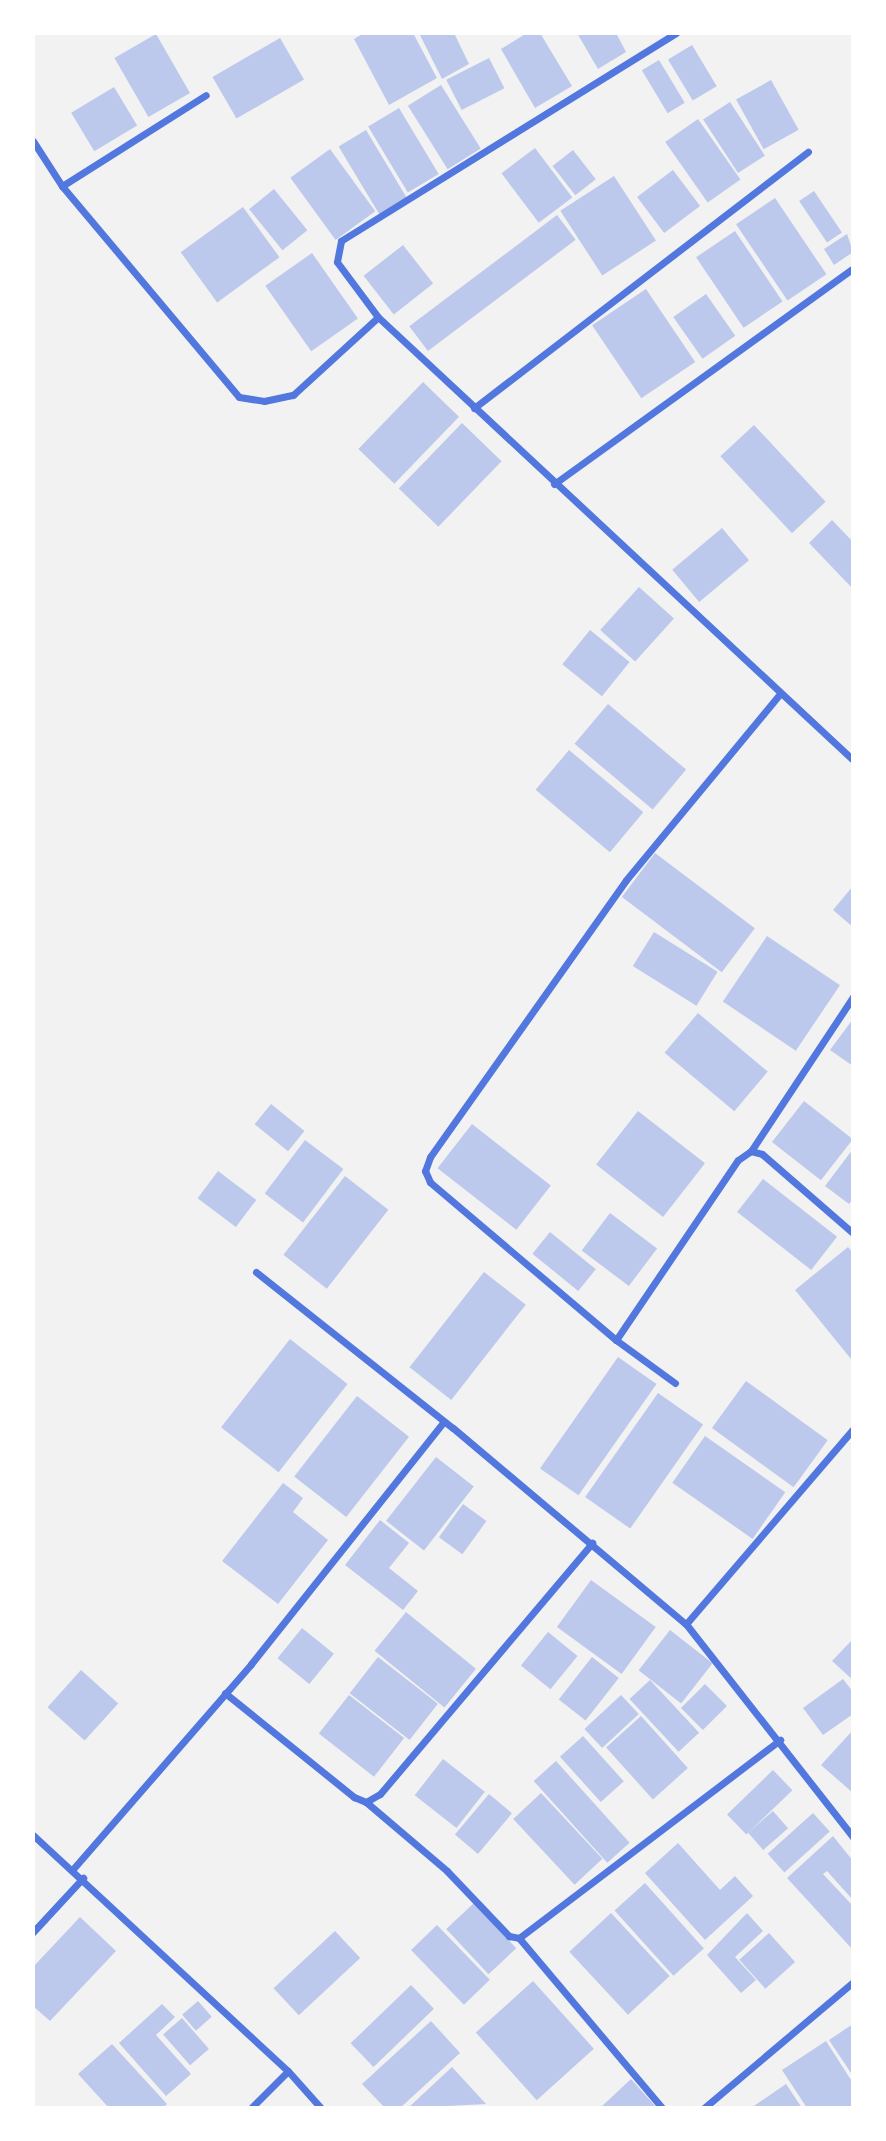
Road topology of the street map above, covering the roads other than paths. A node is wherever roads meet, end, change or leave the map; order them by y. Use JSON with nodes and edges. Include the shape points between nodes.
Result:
{"nodes":[{"id":1,"x":676,"y":33,"type":"edge"},
{"id":2,"x":206,"y":95,"type":"dead end"},
{"id":3,"x":33,"y":141,"type":"edge"},
{"id":4,"x":808,"y":152,"type":"dead end"},
{"id":5,"x":62,"y":186,"type":"junction"},
{"id":6,"x":853,"y":268,"type":"edge"},
{"id":7,"x":378,"y":317,"type":"junction"},
{"id":8,"x":474,"y":408,"type":"junction"},
{"id":9,"x":554,"y":484,"type":"junction"},
{"id":10,"x":779,"y":695,"type":"junction"},
{"id":11,"x":853,"y":760,"type":"edge"},
{"id":12,"x":853,"y":997,"type":"edge"},
{"id":13,"x":751,"y":1151,"type":"junction"},
{"id":14,"x":853,"y":1233,"type":"edge"},
{"id":15,"x":256,"y":1272,"type":"dead end"},
{"id":16,"x":616,"y":1340,"type":"junction"},
{"id":17,"x":675,"y":1383,"type":"dead end"},
{"id":18,"x":444,"y":1421,"type":"junction"},
{"id":19,"x":853,"y":1429,"type":"edge"},
{"id":20,"x":592,"y":1543,"type":"junction"},
{"id":21,"x":685,"y":1624,"type":"junction"},
{"id":22,"x":225,"y":1693,"type":"junction"},
{"id":23,"x":780,"y":1740,"type":"junction"},
{"id":24,"x":366,"y":1802,"type":"junction"},
{"id":25,"x":33,"y":1835,"type":"edge"},
{"id":26,"x":853,"y":1837,"type":"edge"},
{"id":27,"x":74,"y":1869,"type":"junction"},
{"id":28,"x":83,"y":1878,"type":"junction"},
{"id":29,"x":33,"y":1932,"type":"edge"},
{"id":30,"x":519,"y":1938,"type":"junction"},
{"id":31,"x":853,"y":1982,"type":"edge"},
{"id":32,"x":288,"y":2071,"type":"junction"},
{"id":33,"x":251,"y":2108,"type":"edge"},
{"id":34,"x":321,"y":2108,"type":"edge"},
{"id":35,"x":662,"y":2108,"type":"edge"},
{"id":36,"x":704,"y":2108,"type":"edge"}],
"edges":[{"from":1,"to":7,"type":"street","via":[[341,241],[337,262]]},
{"from":2,"to":5,"type":"street"},
{"from":3,"to":5,"type":"street"},
{"from":4,"to":8,"type":"street"},
{"from":5,"to":7,"type":"street","via":[[239,397],[264,401],[293,395]]},
{"from":6,"to":9,"type":"street"},
{"from":7,"to":8,"type":"street"},
{"from":8,"to":9,"type":"street"},
{"from":9,"to":10,"type":"street"},
{"from":10,"to":11,"type":"street"},
{"from":10,"to":16,"type":"street","via":[[626,880],[430,1157],[425,1171],[430,1182]]},
{"from":12,"to":13,"type":"street"},
{"from":13,"to":14,"type":"street","via":[[762,1154]]},
{"from":13,"to":16,"type":"street","via":[[737,1160]]},
{"from":15,"to":18,"type":"street"},
{"from":16,"to":17,"type":"street"},
{"from":18,"to":20,"type":"street"},
{"from":18,"to":22,"type":"street"},
{"from":19,"to":21,"type":"street"},
{"from":20,"to":21,"type":"street"},
{"from":20,"to":24,"type":"street","via":[[380,1794]]},
{"from":21,"to":23,"type":"street"},
{"from":22,"to":24,"type":"street"},
{"from":22,"to":27,"type":"street"},
{"from":23,"to":26,"type":"street"},
{"from":23,"to":30,"type":"street"},
{"from":24,"to":30,"type":"street","via":[[447,1871],[509,1936]]},
{"from":25,"to":27,"type":"street"},
{"from":27,"to":28,"type":"street"},
{"from":28,"to":29,"type":"street"},
{"from":28,"to":32,"type":"street"},
{"from":30,"to":35,"type":"street"},
{"from":31,"to":36,"type":"street"},
{"from":32,"to":33,"type":"street"},
{"from":32,"to":34,"type":"street"}]}
